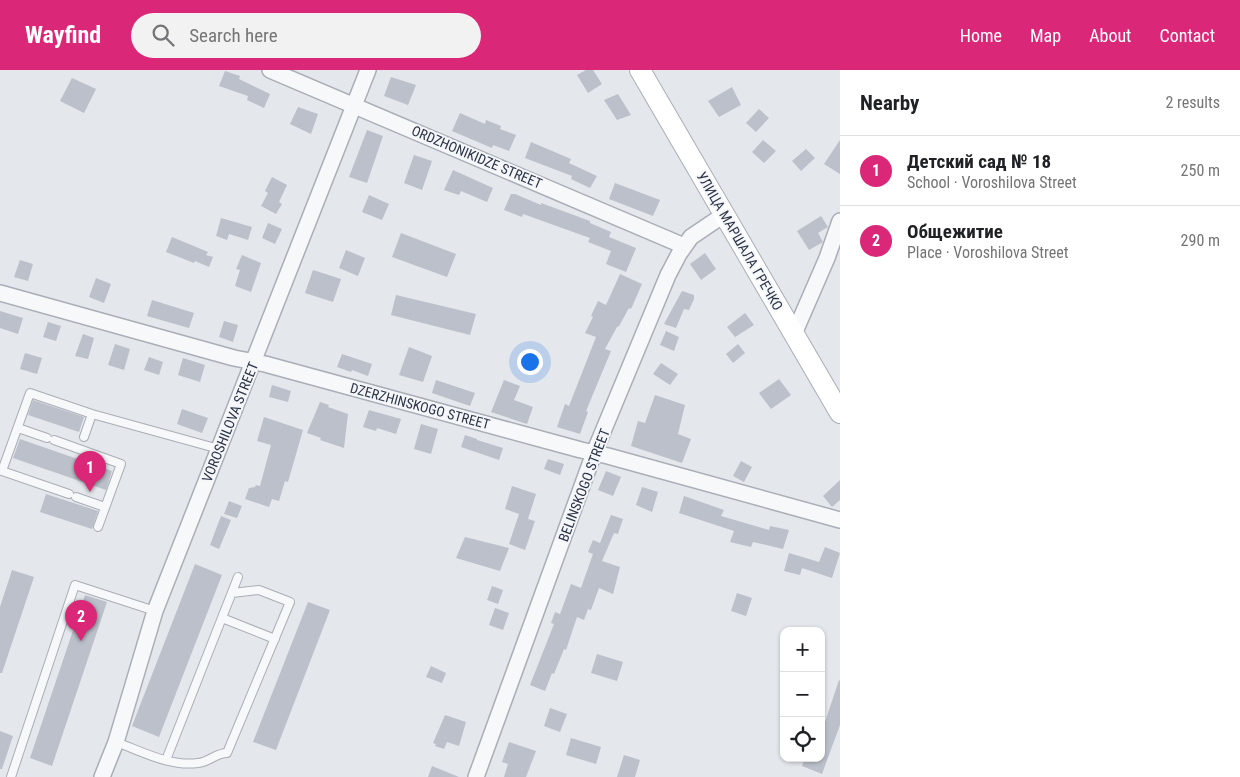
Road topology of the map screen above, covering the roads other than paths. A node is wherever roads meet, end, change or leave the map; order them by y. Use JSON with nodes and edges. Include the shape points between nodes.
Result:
{"nodes":[{"id":1,"x":270,"y":70,"type":"edge"},
{"id":2,"x":368,"y":70,"type":"edge"},
{"id":3,"x":640,"y":70,"type":"edge"},
{"id":4,"x":354,"y":105,"type":"junction"},
{"id":5,"x":724,"y":214,"type":"junction"},
{"id":6,"x":840,"y":221,"type":"edge"},
{"id":7,"x":684,"y":246,"type":"junction"},
{"id":8,"x":0,"y":293,"type":"edge"},
{"id":9,"x":794,"y":334,"type":"junction"},
{"id":10,"x":254,"y":362,"type":"junction"},
{"id":11,"x":840,"y":413,"type":"edge"},
{"id":12,"x":92,"y":414,"type":"junction"},
{"id":13,"x":18,"y":428,"type":"junction"},
{"id":14,"x":84,"y":436,"type":"dead end"},
{"id":15,"x":219,"y":449,"type":"junction"},
{"id":16,"x":594,"y":453,"type":"junction"},
{"id":17,"x":106,"y":507,"type":"junction"},
{"id":18,"x":840,"y":520,"type":"edge"},
{"id":19,"x":98,"y":527,"type":"dead end"},
{"id":20,"x":238,"y":577,"type":"dead end"},
{"id":21,"x":232,"y":593,"type":"junction"},
{"id":22,"x":155,"y":611,"type":"junction"},
{"id":23,"x":222,"y":618,"type":"junction"},
{"id":24,"x":275,"y":639,"type":"junction"},
{"id":25,"x":116,"y":742,"type":"junction"},
{"id":26,"x":166,"y":760,"type":"junction"},
{"id":27,"x":11,"y":777,"type":"edge"},
{"id":28,"x":102,"y":777,"type":"edge"},
{"id":29,"x":476,"y":777,"type":"edge"}],
"edges":[{"from":1,"to":4,"type":"street","name":"ORDZHONIKIDZE STREET"},
{"from":2,"to":4,"type":"street","name":"VOROSHILOVA STREET"},
{"from":3,"to":5,"type":"main road","name":"УЛИЦА МАРШАЛА ГРЕЧКО"},
{"from":4,"to":7,"type":"street","name":"ORDZHONIKIDZE STREET"},
{"from":4,"to":10,"type":"street","name":"VOROSHILOVA STREET"},
{"from":5,"to":7,"type":"street","name":"BELINSKOGO STREET","via":[[691,237]]},
{"from":5,"to":9,"type":"main road","name":"УЛИЦА МАРШАЛА ГРЕЧКО"},
{"from":6,"to":9,"type":"street"},
{"from":7,"to":16,"type":"street","name":"BELINSKOGO STREET","via":[[668,275]]},
{"from":8,"to":10,"type":"street","name":"DZERZHINSKOGO STREET"},
{"from":9,"to":11,"type":"main road","name":"УЛИЦА МАРШАЛА ГРЕЧКО"},
{"from":10,"to":15,"type":"street","name":"VOROSHILOVA STREET"},
{"from":10,"to":16,"type":"street","name":"DZERZHINSKOGO STREET"},
{"from":12,"to":13,"type":"lane","via":[[30,393]]},
{"from":12,"to":14,"type":"lane"},
{"from":12,"to":15,"type":"lane"},
{"from":13,"to":17,"type":"lane","via":[[121,464]]},
{"from":13,"to":17,"type":"lane","via":[[2,471]]},
{"from":15,"to":22,"type":"street","name":"VOROSHILOVA STREET"},
{"from":16,"to":18,"type":"street","name":"DZERZHINSKOGO STREET"},
{"from":16,"to":29,"type":"street","name":"BELINSKOGO STREET"},
{"from":17,"to":19,"type":"lane"},
{"from":20,"to":21,"type":"lane"},
{"from":21,"to":23,"type":"lane"},
{"from":21,"to":24,"type":"lane","via":[[259,590],[290,602]]},
{"from":22,"to":25,"type":"street","name":"VOROSHILOVA STREET"},
{"from":22,"to":27,"type":"lane","via":[[75,585]]},
{"from":23,"to":24,"type":"lane"},
{"from":23,"to":26,"type":"lane"},
{"from":24,"to":26,"type":"lane","via":[[227,753],[197,764]]},
{"from":25,"to":26,"type":"lane"},
{"from":25,"to":28,"type":"street","name":"VOROSHILOVA STREET"}]}
